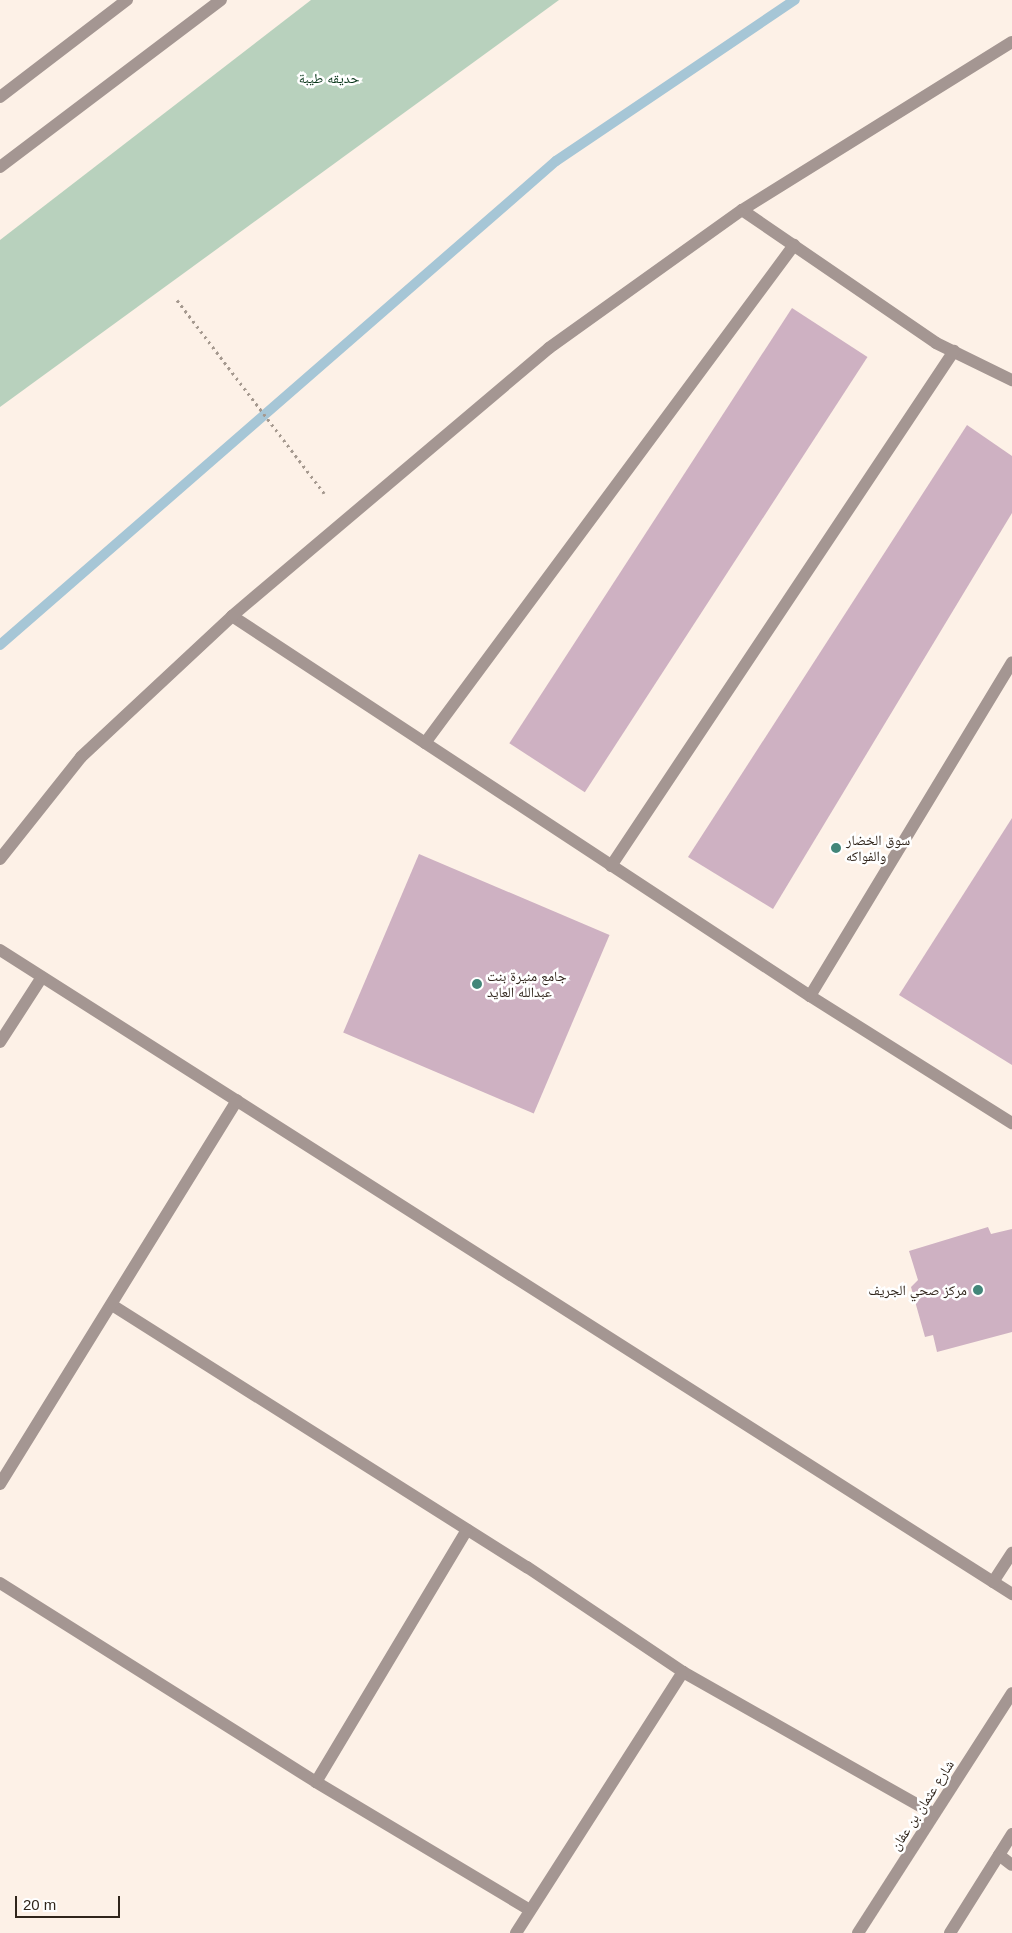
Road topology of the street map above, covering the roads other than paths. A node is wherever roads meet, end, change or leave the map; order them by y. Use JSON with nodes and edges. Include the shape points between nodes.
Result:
{"nodes":[{"id":1,"x":127,"y":0,"type":"edge"},
{"id":2,"x":221,"y":0,"type":"edge"},
{"id":3,"x":1012,"y":42,"type":"edge"},
{"id":4,"x":0,"y":97,"type":"edge"},
{"id":5,"x":0,"y":167,"type":"edge"},
{"id":6,"x":742,"y":210,"type":"junction"},
{"id":7,"x":794,"y":246,"type":"junction"},
{"id":8,"x":954,"y":351,"type":"junction"},
{"id":9,"x":1012,"y":380,"type":"edge"},
{"id":10,"x":232,"y":616,"type":"junction"},
{"id":11,"x":1012,"y":662,"type":"edge"},
{"id":12,"x":425,"y":743,"type":"junction"},
{"id":13,"x":0,"y":859,"type":"edge"},
{"id":14,"x":611,"y":866,"type":"junction"},
{"id":15,"x":0,"y":950,"type":"edge"},
{"id":16,"x":42,"y":977,"type":"junction"},
{"id":17,"x":810,"y":996,"type":"junction"},
{"id":18,"x":0,"y":1042,"type":"edge"},
{"id":19,"x":237,"y":1100,"type":"junction"},
{"id":20,"x":1012,"y":1123,"type":"edge"},
{"id":21,"x":112,"y":1305,"type":"junction"},
{"id":22,"x":0,"y":1484,"type":"edge"},
{"id":23,"x":467,"y":1530,"type":"junction"},
{"id":24,"x":1012,"y":1553,"type":"edge"},
{"id":25,"x":993,"y":1582,"type":"junction"},
{"id":26,"x":0,"y":1583,"type":"edge"},
{"id":27,"x":1012,"y":1594,"type":"edge"},
{"id":28,"x":683,"y":1672,"type":"junction"},
{"id":29,"x":1012,"y":1693,"type":"edge"},
{"id":30,"x":316,"y":1782,"type":"junction"},
{"id":31,"x":934,"y":1814,"type":"junction"},
{"id":32,"x":1012,"y":1834,"type":"edge"},
{"id":33,"x":999,"y":1855,"type":"junction"},
{"id":34,"x":1012,"y":1865,"type":"edge"},
{"id":35,"x":530,"y":1910,"type":"junction"},
{"id":36,"x":516,"y":1933,"type":"edge"},
{"id":37,"x":858,"y":1933,"type":"edge"},
{"id":38,"x":950,"y":1933,"type":"edge"}],
"edges":[{"from":1,"to":4,"type":"street"},
{"from":2,"to":5,"type":"street"},
{"from":3,"to":6,"type":"street"},
{"from":6,"to":7,"type":"street"},
{"from":6,"to":10,"type":"street","via":[[549,348]]},
{"from":7,"to":8,"type":"street"},
{"from":7,"to":12,"type":"street"},
{"from":8,"to":9,"type":"street"},
{"from":8,"to":14,"type":"street"},
{"from":10,"to":12,"type":"street"},
{"from":10,"to":13,"type":"street","via":[[81,757]]},
{"from":11,"to":17,"type":"street"},
{"from":12,"to":14,"type":"street"},
{"from":14,"to":17,"type":"street"},
{"from":15,"to":16,"type":"street"},
{"from":16,"to":18,"type":"street"},
{"from":16,"to":19,"type":"street"},
{"from":17,"to":20,"type":"street"},
{"from":19,"to":21,"type":"street"},
{"from":19,"to":25,"type":"street"},
{"from":21,"to":22,"type":"street"},
{"from":21,"to":23,"type":"street"},
{"from":23,"to":28,"type":"street"},
{"from":23,"to":30,"type":"street"},
{"from":24,"to":25,"type":"street"},
{"from":25,"to":27,"type":"street"},
{"from":26,"to":30,"type":"street"},
{"from":28,"to":31,"type":"street"},
{"from":28,"to":35,"type":"street"},
{"from":29,"to":31,"type":"street","name":"شارع عثمان بن عفان"},
{"from":30,"to":35,"type":"street"},
{"from":31,"to":37,"type":"street","name":"شارع عثمان بن عفان"},
{"from":32,"to":33,"type":"street"},
{"from":33,"to":34,"type":"street"},
{"from":33,"to":38,"type":"street"},
{"from":35,"to":36,"type":"street"}]}
